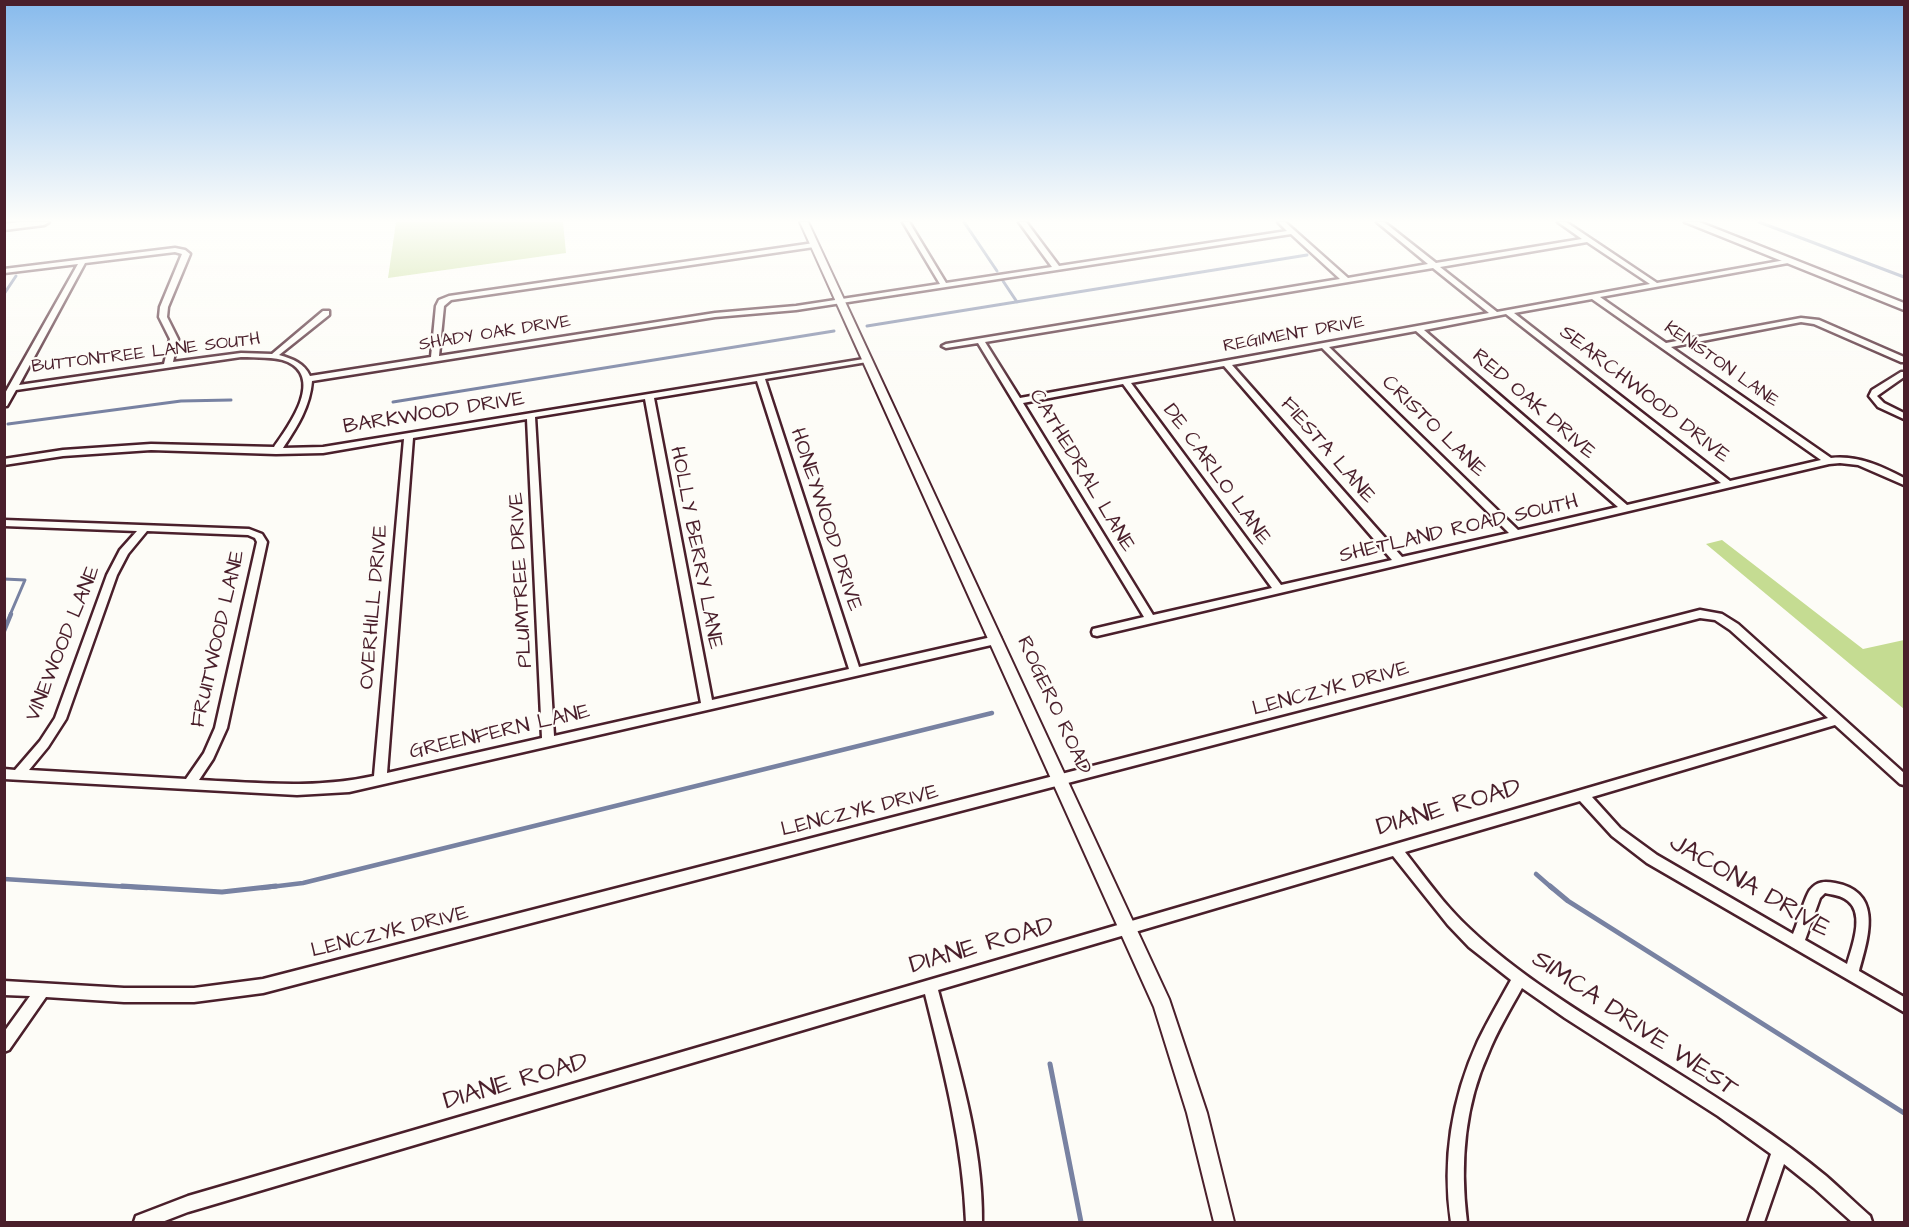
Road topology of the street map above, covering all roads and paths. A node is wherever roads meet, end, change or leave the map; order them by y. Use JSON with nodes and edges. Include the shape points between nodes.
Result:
{"nodes":[{"id":1,"x":73,"y":279,"type":"edge"},
{"id":2,"x":176,"y":279,"type":"edge"},
{"id":3,"x":576,"y":279,"type":"edge"},
{"id":4,"x":830,"y":279,"type":"edge"},
{"id":5,"x":941,"y":279,"type":"edge"},
{"id":6,"x":982,"y":279,"type":"edge"},
{"id":7,"x":1350,"y":279,"type":"edge"},
{"id":8,"x":1452,"y":279,"type":"edge"},
{"id":9,"x":1647,"y":279,"type":"edge"},
{"id":10,"x":1688,"y":279,"type":"edge"},
{"id":11,"x":1834,"y":279,"type":"edge"},
{"id":12,"x":1346,"y":280,"type":"joint"},
{"id":13,"x":944,"y":285,"type":"junction"},
{"id":14,"x":1656,"y":285,"type":"junction"},
{"id":15,"x":1593,"y":296,"type":"junction"},
{"id":16,"x":840,"y":301,"type":"junction"},
{"id":17,"x":1905,"y":307,"type":"edge"},
{"id":18,"x":1508,"y":312,"type":"junction"},
{"id":19,"x":326,"y":313,"type":"dead end"},
{"id":20,"x":1495,"y":314,"type":"junction"},
{"id":21,"x":1417,"y":328,"type":"junction"},
{"id":22,"x":981,"y":341,"type":"junction"},
{"id":23,"x":946,"y":346,"type":"dead end"},
{"id":24,"x":1324,"y":346,"type":"junction"},
{"id":25,"x":1665,"y":346,"type":"junction"},
{"id":26,"x":275,"y":355,"type":"junction"},
{"id":27,"x":435,"y":358,"type":"junction"},
{"id":28,"x":867,"y":360,"type":"junction"},
{"id":29,"x":1905,"y":360,"type":"edge"},
{"id":30,"x":1226,"y":363,"type":"junction"},
{"id":31,"x":168,"y":366,"type":"junction"},
{"id":32,"x":1905,"y":374,"type":"edge"},
{"id":33,"x":760,"y":378,"type":"junction"},
{"id":34,"x":309,"y":379,"type":"junction"},
{"id":35,"x":1125,"y":381,"type":"junction"},
{"id":36,"x":13,"y":388,"type":"junction"},
{"id":37,"x":649,"y":396,"type":"junction"},
{"id":38,"x":1018,"y":400,"type":"junction"},
{"id":39,"x":4,"y":404,"type":"edge"},
{"id":40,"x":531,"y":416,"type":"junction"},
{"id":41,"x":1905,"y":416,"type":"edge"},
{"id":42,"x":409,"y":436,"type":"junction"},
{"id":43,"x":276,"y":451,"type":"junction"},
{"id":44,"x":1829,"y":461,"type":"junction"},
{"id":45,"x":4,"y":462,"type":"edge"},
{"id":46,"x":1905,"y":482,"type":"edge"},
{"id":47,"x":1729,"y":485,"type":"junction"},
{"id":48,"x":1626,"y":509,"type":"junction"},
{"id":49,"x":4,"y":523,"type":"edge"},
{"id":50,"x":145,"y":528,"type":"junction"},
{"id":51,"x":1517,"y":535,"type":"junction"},
{"id":52,"x":1400,"y":562,"type":"junction"},
{"id":53,"x":1279,"y":590,"type":"junction"},
{"id":54,"x":1150,"y":619,"type":"junction"},
{"id":55,"x":1097,"y":632,"type":"dead end"},
{"id":56,"x":996,"y":640,"type":"junction"},
{"id":57,"x":855,"y":672,"type":"junction"},
{"id":58,"x":707,"y":706,"type":"junction"},
{"id":59,"x":1838,"y":720,"type":"junction"},
{"id":60,"x":548,"y":742,"type":"junction"},
{"id":61,"x":4,"y":774,"type":"edge"},
{"id":62,"x":19,"y":774,"type":"junction"},
{"id":63,"x":1061,"y":780,"type":"junction"},
{"id":64,"x":1905,"y":780,"type":"edge"},
{"id":65,"x":380,"y":781,"type":"junction"},
{"id":66,"x":189,"y":784,"type":"junction"},
{"id":67,"x":1582,"y":795,"type":"junction"},
{"id":68,"x":1395,"y":849,"type":"junction"},
{"id":69,"x":1129,"y":928,"type":"junction"},
{"id":70,"x":1797,"y":942,"type":"junction"},
{"id":71,"x":1851,"y":973,"type":"junction"},
{"id":72,"x":1520,"y":978,"type":"junction"},
{"id":73,"x":930,"y":987,"type":"junction"},
{"id":74,"x":4,"y":988,"type":"edge"},
{"id":75,"x":43,"y":990,"type":"junction"},
{"id":76,"x":1905,"y":1005,"type":"edge"},
{"id":77,"x":4,"y":1045,"type":"edge"},
{"id":78,"x":1780,"y":1151,"type":"junction"},
{"id":79,"x":142,"y":1222,"type":"edge"},
{"id":80,"x":974,"y":1222,"type":"edge"},
{"id":81,"x":1224,"y":1222,"type":"edge"},
{"id":82,"x":1459,"y":1222,"type":"edge"},
{"id":83,"x":1756,"y":1222,"type":"edge"},
{"id":84,"x":1864,"y":1222,"type":"edge"}],
"edges":[{"from":1,"to":36,"type":"street"},
{"from":2,"to":31,"type":"street","via":[[163,317],[174,339]]},
{"from":3,"to":27,"type":"street","via":[[449,298],[440,306]]},
{"from":4,"to":16,"type":"street","name":"ROGERO ROAD"},
{"from":5,"to":13,"type":"street"},
{"from":6,"to":13,"type":"street","name":"SHADY OAK DRIVE"},
{"from":7,"to":12,"type":"street"},
{"from":8,"to":20,"type":"street"},
{"from":9,"to":14,"type":"street"},
{"from":10,"to":14,"type":"street","name":"REGIMENT DRIVE"},
{"from":11,"to":17,"type":"main road"},
{"from":12,"to":22,"type":"street"},
{"from":13,"to":16,"type":"street","name":"SHADY OAK DRIVE"},
{"from":14,"to":15,"type":"street","name":"REGIMENT DRIVE"},
{"from":15,"to":18,"type":"street","name":"REGIMENT DRIVE"},
{"from":15,"to":25,"type":"street","name":"KENISTON LANE"},
{"from":16,"to":27,"type":"street","name":"SHADY OAK DRIVE","via":[[715,315]]},
{"from":16,"to":28,"type":"street","name":"ROGERO ROAD"},
{"from":18,"to":20,"type":"street","name":"REGIMENT DRIVE"},
{"from":18,"to":47,"type":"street","name":"SEARCHWOOD DRIVE"},
{"from":19,"to":26,"type":"street"},
{"from":20,"to":21,"type":"street","name":"REGIMENT DRIVE"},
{"from":21,"to":24,"type":"street","name":"REGIMENT DRIVE"},
{"from":21,"to":48,"type":"street","name":"RED OAK DRIVE"},
{"from":22,"to":23,"type":"street"},
{"from":22,"to":38,"type":"street","name":"CATHEDRAL LANE"},
{"from":24,"to":30,"type":"street","name":"REGIMENT DRIVE"},
{"from":24,"to":51,"type":"street","name":"CRISTO LANE"},
{"from":25,"to":29,"type":"street","via":[[1801,320],[1823,324]]},
{"from":25,"to":44,"type":"street","name":"KENISTON LANE"},
{"from":26,"to":31,"type":"street","name":"BUTTONTREE LANE SOUTH"},
{"from":26,"to":34,"type":"street","name":"BUTTONTREE LANE SOUTH","via":[[297,363],[308,372]]},
{"from":27,"to":34,"type":"street","name":"SHADY OAK DRIVE"},
{"from":28,"to":33,"type":"street","name":"BARKWOOD DRIVE"},
{"from":28,"to":56,"type":"street","name":"ROGERO ROAD"},
{"from":30,"to":35,"type":"street","name":"REGIMENT DRIVE"},
{"from":30,"to":52,"type":"street","name":"FIESTA LANE"},
{"from":31,"to":36,"type":"street","name":"BUTTONTREE LANE SOUTH"},
{"from":32,"to":41,"type":"street","via":[[1875,392],[1876,400]]},
{"from":33,"to":37,"type":"street","name":"BARKWOOD DRIVE"},
{"from":33,"to":57,"type":"street","name":"HONEYWOOD DRIVE"},
{"from":34,"to":43,"type":"street","via":[[302,411]]},
{"from":35,"to":38,"type":"street","name":"REGIMENT DRIVE"},
{"from":35,"to":53,"type":"street","name":"DE CARLO LANE"},
{"from":36,"to":39,"type":"street"},
{"from":37,"to":40,"type":"street","name":"BARKWOOD DRIVE"},
{"from":37,"to":58,"type":"street","name":"HOLLY BERRY LANE"},
{"from":38,"to":54,"type":"street","name":"CATHEDRAL LANE"},
{"from":40,"to":42,"type":"street","name":"BARKWOOD DRIVE"},
{"from":40,"to":60,"type":"street","name":"PLUMTREE DRIVE"},
{"from":42,"to":43,"type":"street","name":"BARKWOOD DRIVE","via":[[323,450]]},
{"from":42,"to":65,"type":"street","name":"OVERHILL DRIVE"},
{"from":43,"to":45,"type":"street","name":"BARKWOOD DRIVE","via":[[129,448]]},
{"from":44,"to":46,"type":"street","name":"SHETLAND ROAD SOUTH","via":[[1859,461]]},
{"from":44,"to":47,"type":"street","name":"SHETLAND ROAD SOUTH"},
{"from":47,"to":48,"type":"street","name":"SHETLAND ROAD SOUTH"},
{"from":48,"to":51,"type":"street","name":"SHETLAND ROAD SOUTH"},
{"from":49,"to":50,"type":"street","name":"FRUITWOOD LANE"},
{"from":50,"to":62,"type":"street","name":"VINEWOOD LANE","via":[[124,552],[112,575],[60,719]]},
{"from":50,"to":66,"type":"street","name":"FRUITWOOD LANE","via":[[249,532],[262,542],[220,728],[209,756]]},
{"from":51,"to":52,"type":"street","name":"SHETLAND ROAD SOUTH"},
{"from":52,"to":53,"type":"street","name":"SHETLAND ROAD SOUTH"},
{"from":53,"to":54,"type":"street","name":"SHETLAND ROAD SOUTH"},
{"from":54,"to":55,"type":"street","name":"SHETLAND ROAD SOUTH"},
{"from":56,"to":57,"type":"street","name":"GREENFERN LANE"},
{"from":56,"to":63,"type":"street","name":"ROGERO ROAD"},
{"from":57,"to":58,"type":"street","name":"GREENFERN LANE"},
{"from":58,"to":60,"type":"street","name":"GREENFERN LANE"},
{"from":59,"to":63,"type":"street","name":"LENCZYK DRIVE","via":[[1734,627],[1718,617],[1700,614]]},
{"from":59,"to":64,"type":"street"},
{"from":59,"to":67,"type":"street","name":"DIANE ROAD"},
{"from":60,"to":65,"type":"street","name":"GREENFERN LANE"},
{"from":61,"to":62,"type":"street","name":"GREENFERN LANE"},
{"from":62,"to":66,"type":"street","name":"GREENFERN LANE"},
{"from":63,"to":69,"type":"street","name":"ROGERO ROAD"},
{"from":63,"to":75,"type":"street","name":"LENCZYK DRIVE","via":[[263,986],[194,995]]},
{"from":65,"to":66,"type":"street","name":"GREENFERN LANE","via":[[314,790]]},
{"from":67,"to":68,"type":"street","name":"DIANE ROAD"},
{"from":67,"to":70,"type":"street","name":"JACONA DRIVE","via":[[1616,832],[1652,860]]},
{"from":68,"to":69,"type":"street","name":"DIANE ROAD"},
{"from":68,"to":72,"type":"street","name":"SIMCA DRIVE WEST","via":[[1472,940]]},
{"from":69,"to":73,"type":"street","name":"DIANE ROAD"},
{"from":69,"to":81,"type":"street","name":"ROGERO ROAD","via":[[1163,1005],[1191,1084]]},
{"from":70,"to":71,"type":"street","name":"JACONA DRIVE"},
{"from":70,"to":71,"type":"street","via":[[1815,894],[1823,887],[1837,888],[1854,898],[1865,921]]},
{"from":71,"to":76,"type":"street","name":"JACONA DRIVE"},
{"from":72,"to":78,"type":"street","name":"SIMCA DRIVE WEST"},
{"from":72,"to":82,"type":"street","via":[[1479,1056],[1460,1117],[1455,1194]]},
{"from":73,"to":79,"type":"street","name":"DIANE ROAD","via":[[188,1204]]},
{"from":73,"to":80,"type":"street","via":[[956,1085]]},
{"from":74,"to":75,"type":"street","name":"LENCZYK DRIVE"},
{"from":75,"to":77,"type":"street"},
{"from":78,"to":83,"type":"street"},
{"from":78,"to":84,"type":"street","name":"SIMCA DRIVE WEST"}]}
